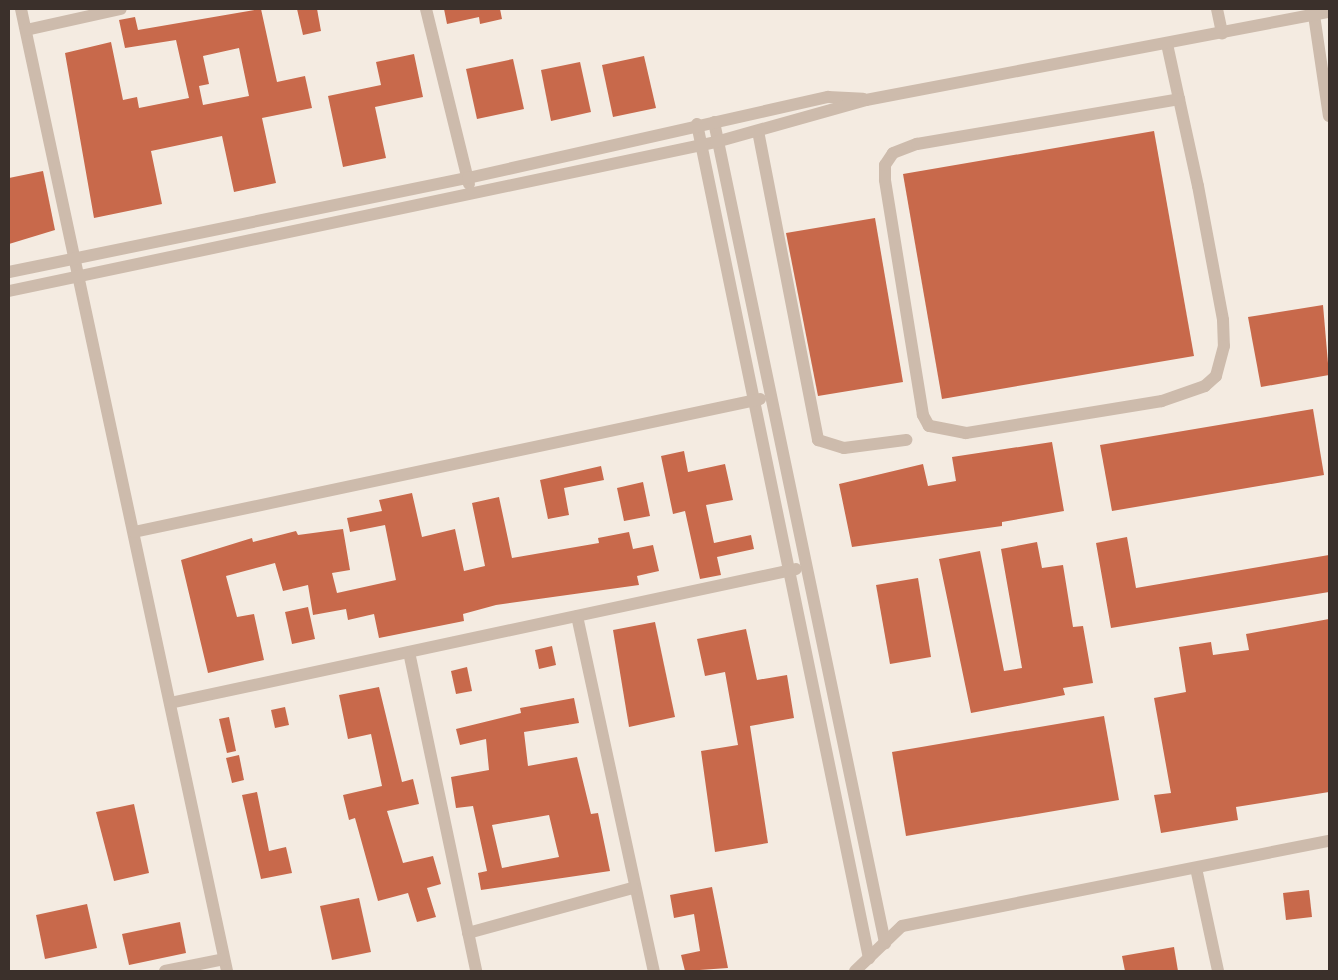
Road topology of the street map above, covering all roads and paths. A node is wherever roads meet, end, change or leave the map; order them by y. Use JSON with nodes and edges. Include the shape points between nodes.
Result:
{"nodes":[{"id":1,"x":21,"y":9,"type":"edge"},
{"id":2,"x":121,"y":9,"type":"edge"},
{"id":3,"x":426,"y":9,"type":"edge"},
{"id":4,"x":1216,"y":9,"type":"edge"},
{"id":5,"x":1329,"y":12,"type":"edge"},
{"id":6,"x":1314,"y":15,"type":"junction"},
{"id":7,"x":26,"y":30,"type":"junction"},
{"id":8,"x":1222,"y":33,"type":"junction"},
{"id":9,"x":1167,"y":44,"type":"junction"},
{"id":10,"x":1179,"y":99,"type":"junction"},
{"id":11,"x":866,"y":100,"type":"junction"},
{"id":12,"x":1329,"y":116,"type":"edge"},
{"id":13,"x":714,"y":122,"type":"junction"},
{"id":14,"x":697,"y":124,"type":"junction"},
{"id":15,"x":758,"y":131,"type":"junction"},
{"id":16,"x":716,"y":142,"type":"junction"},
{"id":17,"x":701,"y":145,"type":"junction"},
{"id":18,"x":468,"y":178,"type":"junction"},
{"id":19,"x":471,"y":194,"type":"junction"},
{"id":20,"x":76,"y":258,"type":"junction"},
{"id":21,"x":9,"y":272,"type":"edge"},
{"id":22,"x":80,"y":276,"type":"junction"},
{"id":23,"x":9,"y":291,"type":"edge"},
{"id":24,"x":770,"y":397,"type":"junction"},
{"id":25,"x":754,"y":401,"type":"junction"},
{"id":26,"x":906,"y":440,"type":"dead end"},
{"id":27,"x":134,"y":532,"type":"junction"},
{"id":28,"x":806,"y":567,"type":"junction"},
{"id":29,"x":789,"y":571,"type":"junction"},
{"id":30,"x":577,"y":616,"type":"junction"},
{"id":31,"x":409,"y":652,"type":"junction"},
{"id":32,"x":170,"y":703,"type":"junction"},
{"id":33,"x":1329,"y":842,"type":"edge"},
{"id":34,"x":1196,"y":868,"type":"junction"},
{"id":35,"x":633,"y":888,"type":"junction"},
{"id":36,"x":468,"y":933,"type":"junction"},
{"id":37,"x":884,"y":943,"type":"junction"},
{"id":38,"x":868,"y":958,"type":"junction"},
{"id":39,"x":226,"y":965,"type":"edge"},
{"id":40,"x":165,"y":971,"type":"edge"},
{"id":41,"x":476,"y":971,"type":"edge"},
{"id":42,"x":654,"y":971,"type":"edge"},
{"id":43,"x":855,"y":971,"type":"edge"},
{"id":44,"x":1218,"y":971,"type":"edge"}],
"edges":[{"from":1,"to":7,"type":"street"},
{"from":2,"to":7,"type":"street"},
{"from":3,"to":18,"type":"street"},
{"from":4,"to":8,"type":"street"},
{"from":5,"to":6,"type":"street"},
{"from":6,"to":8,"type":"street"},
{"from":6,"to":12,"type":"street"},
{"from":7,"to":20,"type":"street"},
{"from":8,"to":9,"type":"street"},
{"from":9,"to":10,"type":"street"},
{"from":9,"to":11,"type":"street"},
{"from":10,"to":10,"type":"street","via":[[1223,320],[1224,346],[1216,376],[1205,386],[1162,401],[966,433],[929,426],[923,415],[885,180],[885,164],[893,153],[918,144]]},
{"from":11,"to":13,"type":"street","via":[[828,97]]},
{"from":11,"to":15,"type":"street"},
{"from":13,"to":14,"type":"street"},
{"from":13,"to":16,"type":"street"},
{"from":14,"to":17,"type":"street"},
{"from":14,"to":18,"type":"street"},
{"from":15,"to":16,"type":"street"},
{"from":15,"to":26,"type":"street","via":[[818,440],[844,448]]},
{"from":16,"to":17,"type":"street"},
{"from":16,"to":24,"type":"street"},
{"from":17,"to":19,"type":"street"},
{"from":17,"to":25,"type":"street"},
{"from":18,"to":19,"type":"street"},
{"from":18,"to":20,"type":"street"},
{"from":19,"to":22,"type":"street"},
{"from":20,"to":21,"type":"street"},
{"from":20,"to":22,"type":"street"},
{"from":22,"to":23,"type":"street"},
{"from":22,"to":27,"type":"street"},
{"from":24,"to":25,"type":"street"},
{"from":24,"to":28,"type":"street"},
{"from":25,"to":27,"type":"street"},
{"from":25,"to":29,"type":"street"},
{"from":27,"to":32,"type":"street"},
{"from":28,"to":29,"type":"street"},
{"from":28,"to":37,"type":"street"},
{"from":29,"to":30,"type":"street"},
{"from":29,"to":38,"type":"street"},
{"from":30,"to":31,"type":"street"},
{"from":30,"to":35,"type":"street"},
{"from":31,"to":32,"type":"street"},
{"from":31,"to":36,"type":"street"},
{"from":32,"to":39,"type":"street"},
{"from":33,"to":34,"type":"street"},
{"from":34,"to":37,"type":"street","via":[[902,926]]},
{"from":34,"to":44,"type":"street"},
{"from":35,"to":36,"type":"street"},
{"from":35,"to":42,"type":"street"},
{"from":36,"to":41,"type":"street"},
{"from":37,"to":38,"type":"street"},
{"from":38,"to":43,"type":"street"},
{"from":39,"to":40,"type":"street"}]}
